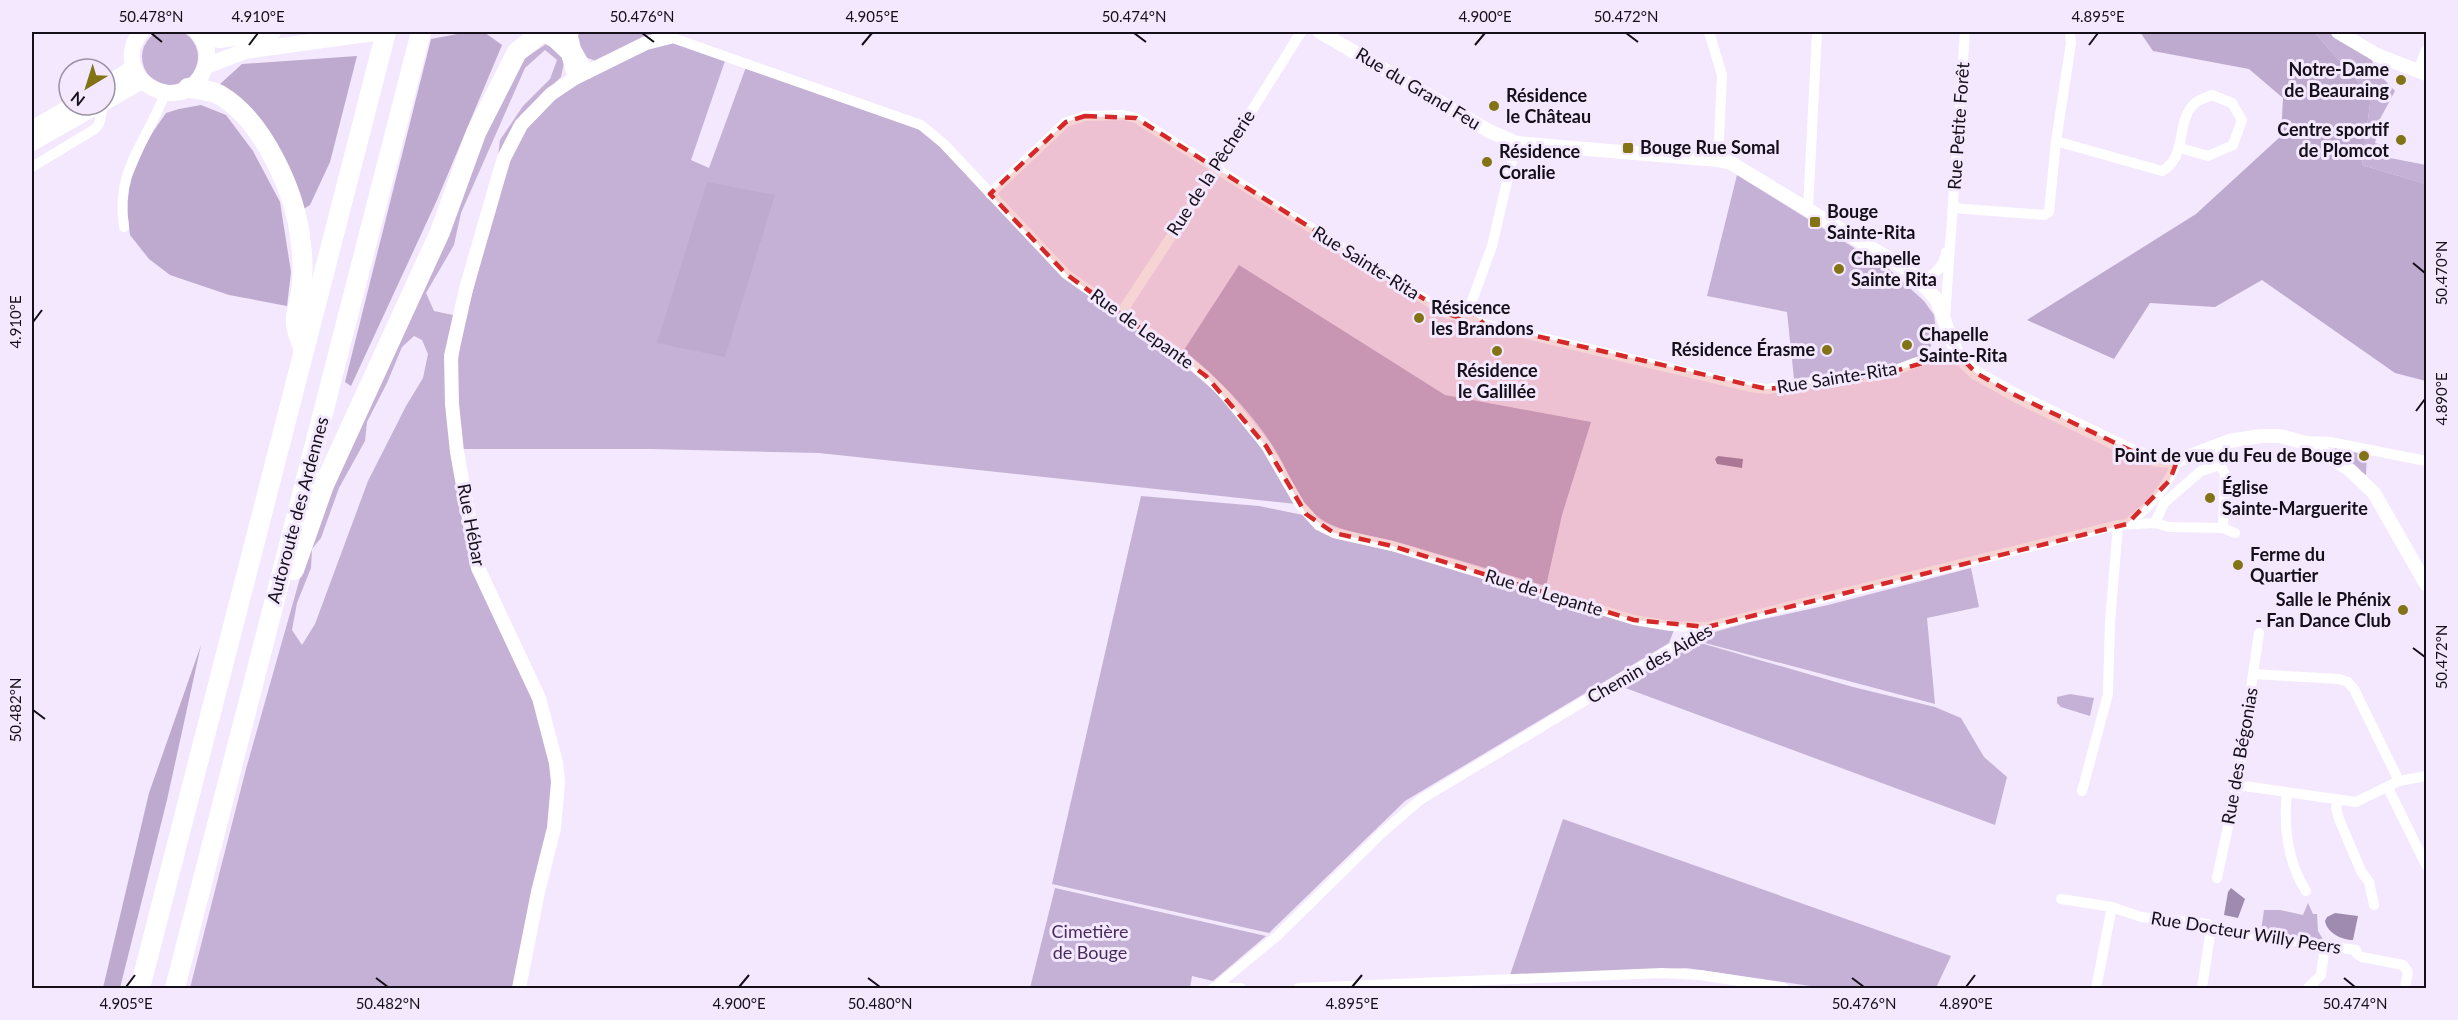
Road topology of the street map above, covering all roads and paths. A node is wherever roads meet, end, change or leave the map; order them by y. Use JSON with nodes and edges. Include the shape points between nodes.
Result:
{"nodes":[{"id":1,"x":141,"y":32,"type":"edge"},
{"id":2,"x":273,"y":32,"type":"edge"},
{"id":3,"x":383,"y":32,"type":"edge"},
{"id":4,"x":421,"y":32,"type":"edge"},
{"id":5,"x":570,"y":32,"type":"edge"},
{"id":6,"x":1301,"y":32,"type":"edge"},
{"id":7,"x":1320,"y":32,"type":"edge"},
{"id":8,"x":1709,"y":32,"type":"edge"},
{"id":9,"x":1817,"y":32,"type":"edge"},
{"id":10,"x":1965,"y":32,"type":"edge"},
{"id":11,"x":2070,"y":32,"type":"edge"},
{"id":12,"x":2338,"y":32,"type":"edge"},
{"id":13,"x":548,"y":33,"type":"edge"},
{"id":14,"x":670,"y":34,"type":"edge"},
{"id":15,"x":200,"y":35,"type":"edge"},
{"id":16,"x":2427,"y":50,"type":"edge"},
{"id":17,"x":206,"y":66,"type":"junction"},
{"id":18,"x":2422,"y":73,"type":"edge"},
{"id":19,"x":138,"y":74,"type":"junction"},
{"id":20,"x":581,"y":75,"type":"junction"},
{"id":21,"x":117,"y":82,"type":"edge"},
{"id":22,"x":188,"y":88,"type":"junction"},
{"id":23,"x":117,"y":92,"type":"edge"},
{"id":24,"x":165,"y":93,"type":"junction"},
{"id":25,"x":57,"y":114,"type":"edge"},
{"id":26,"x":79,"y":117,"type":"edge"},
{"id":27,"x":100,"y":117,"type":"edge"},
{"id":28,"x":32,"y":129,"type":"edge"},
{"id":29,"x":2056,"y":141,"type":"junction"},
{"id":30,"x":32,"y":143,"type":"edge"},
{"id":31,"x":1516,"y":143,"type":"junction"},
{"id":32,"x":2180,"y":148,"type":"junction"},
{"id":33,"x":1718,"y":160,"type":"junction"},
{"id":34,"x":32,"y":167,"type":"edge"},
{"id":35,"x":1216,"y":168,"type":"junction"},
{"id":36,"x":990,"y":194,"type":"junction"},
{"id":37,"x":1808,"y":208,"type":"junction"},
{"id":38,"x":1953,"y":208,"type":"junction"},
{"id":39,"x":1951,"y":220,"type":"junction"},
{"id":40,"x":124,"y":227,"type":"dead end"},
{"id":41,"x":1923,"y":282,"type":"junction"},
{"id":42,"x":1469,"y":309,"type":"junction"},
{"id":43,"x":1121,"y":313,"type":"junction"},
{"id":44,"x":1945,"y":320,"type":"junction"},
{"id":45,"x":304,"y":350,"type":"junction"},
{"id":46,"x":1957,"y":352,"type":"junction"},
{"id":47,"x":2303,"y":441,"type":"junction"},
{"id":48,"x":2178,"y":461,"type":"junction"},
{"id":49,"x":2427,"y":461,"type":"edge"},
{"id":50,"x":2155,"y":523,"type":"junction"},
{"id":51,"x":2123,"y":525,"type":"junction"},
{"id":52,"x":2223,"y":528,"type":"junction"},
{"id":53,"x":2235,"y":533,"type":"dead end"},
{"id":54,"x":2422,"y":566,"type":"edge"},
{"id":55,"x":2427,"y":584,"type":"edge"},
{"id":56,"x":274,"y":602,"type":"junction"},
{"id":57,"x":1707,"y":627,"type":"junction"},
{"id":58,"x":2259,"y":633,"type":"dead end"},
{"id":59,"x":2253,"y":675,"type":"junction"},
{"id":60,"x":2427,"y":776,"type":"edge"},
{"id":61,"x":2399,"y":781,"type":"junction"},
{"id":62,"x":2237,"y":785,"type":"junction"},
{"id":63,"x":2388,"y":788,"type":"junction"},
{"id":64,"x":2082,"y":791,"type":"dead end"},
{"id":65,"x":2287,"y":793,"type":"junction"},
{"id":66,"x":2338,"y":801,"type":"junction"},
{"id":67,"x":2427,"y":865,"type":"edge"},
{"id":68,"x":2217,"y":878,"type":"dead end"},
{"id":69,"x":2306,"y":891,"type":"dead end"},
{"id":70,"x":2061,"y":899,"type":"dead end"},
{"id":71,"x":2374,"y":905,"type":"dead end"},
{"id":72,"x":2112,"y":907,"type":"junction"},
{"id":73,"x":2211,"y":929,"type":"junction"},
{"id":74,"x":2329,"y":946,"type":"junction"},
{"id":75,"x":140,"y":988,"type":"edge"},
{"id":76,"x":175,"y":988,"type":"edge"},
{"id":77,"x":519,"y":988,"type":"edge"},
{"id":78,"x":1214,"y":988,"type":"edge"},
{"id":79,"x":1241,"y":988,"type":"edge"},
{"id":80,"x":1298,"y":988,"type":"edge"},
{"id":81,"x":1784,"y":988,"type":"edge"},
{"id":82,"x":2096,"y":988,"type":"edge"},
{"id":83,"x":2202,"y":988,"type":"edge"},
{"id":84,"x":2308,"y":988,"type":"edge"},
{"id":85,"x":2405,"y":988,"type":"edge"}],
"edges":[{"from":1,"to":19,"type":"main road","via":[[132,55]]},
{"from":2,"to":15,"type":"main road","via":[[220,40]]},
{"from":3,"to":17,"type":"main road","via":[[245,51]]},
{"from":3,"to":45,"type":"highway","name":"Autoroute des Ardennes"},
{"from":4,"to":56,"type":"highway","name":"Autoroute des Ardennes"},
{"from":5,"to":20,"type":"street"},
{"from":6,"to":35,"type":"street","name":"Rue de la Pêcherie"},
{"from":7,"to":31,"type":"street","name":"Rue du Grand Feu"},
{"from":8,"to":33,"type":"street","via":[[1722,75]]},
{"from":9,"to":37,"type":"street"},
{"from":10,"to":38,"type":"street","name":"Rue Petite Forêt"},
{"from":11,"to":29,"type":"street","via":[[2072,43]]},
{"from":12,"to":18,"type":"street","via":[[2377,55]]},
{"from":13,"to":20,"type":"street"},
{"from":13,"to":56,"type":"highway","via":[[526,51],[501,86],[476,133],[440,232],[324,485],[291,580]]},
{"from":14,"to":20,"type":"street","name":"Rue de Lepante"},
{"from":14,"to":36,"type":"street","name":"Rue de Lepante","via":[[921,125]]},
{"from":15,"to":17,"type":"main road"},
{"from":16,"to":18,"type":"street"},
{"from":17,"to":22,"type":"main road"},
{"from":19,"to":21,"type":"main road"},
{"from":19,"to":23,"type":"main road"},
{"from":19,"to":24,"type":"main road","via":[[149,87]]},
{"from":20,"to":77,"type":"street","name":"Rue Hébar","via":[[551,94],[513,139],[472,267],[451,356],[457,452],[478,568],[539,698],[557,773],[554,828]]},
{"from":22,"to":24,"type":"main road"},
{"from":22,"to":45,"type":"highway","via":[[212,92],[233,105],[251,124],[277,164],[301,243],[301,291],[295,322]]},
{"from":24,"to":40,"type":"street","via":[[128,169],[123,191]]},
{"from":25,"to":28,"type":"main road"},
{"from":26,"to":30,"type":"main road"},
{"from":27,"to":34,"type":"street","via":[[95,129]]},
{"from":29,"to":32,"type":"street","via":[[2162,171],[2172,166]]},
{"from":29,"to":38,"type":"street","via":[[2049,213]]},
{"from":31,"to":33,"type":"street","name":"Rue du Grand Feu"},
{"from":31,"to":42,"type":"street","via":[[1492,246]]},
{"from":32,"to":32,"type":"street","via":[[2186,118],[2195,103],[2212,94],[2232,103],[2242,120],[2233,145],[2208,156]]},
{"from":33,"to":37,"type":"street","name":"Rue du Grand Feu"},
{"from":35,"to":36,"type":"street","name":"Rue Sainte-Rita","via":[[1136,118],[1086,116],[1066,122]]},
{"from":35,"to":42,"type":"street","name":"Rue Sainte-Rita","via":[[1448,314],[1460,316]]},
{"from":35,"to":43,"type":"street","name":"Rue de la Pêcherie"},
{"from":36,"to":43,"type":"street","name":"Rue de Lepante","via":[[1066,274]]},
{"from":37,"to":41,"type":"street","name":"Rue du Grand Feu"},
{"from":38,"to":39,"type":"street","name":"Rue Petite Forêt"},
{"from":39,"to":41,"type":"street","name":"Rue Petite Forêt","via":[[1946,229],[1946,259]]},
{"from":39,"to":44,"type":"street","name":"Rue Petite Forêt"},
{"from":41,"to":44,"type":"street","name":"Rue du Grand Feu","via":[[1937,300]]},
{"from":42,"to":46,"type":"street","name":"Rue Sainte-Rita","via":[[1475,320],[1484,324],[1758,388],[1881,375]]},
{"from":43,"to":57,"type":"street","name":"Rue de Lepante","via":[[1175,351],[1224,394],[1266,446],[1306,514],[1318,525],[1334,533],[1392,546],[1634,620],[1671,627]]},
{"from":44,"to":46,"type":"street","name":"Rue du Grand Feu"},
{"from":45,"to":75,"type":"highway","name":"Autoroute des Ardennes"},
{"from":46,"to":48,"type":"street","name":"Rue du Grand Feu","via":[[1976,373],[2017,396],[2132,451],[2156,460]]},
{"from":47,"to":48,"type":"street","name":"Rue du Grand Feu","via":[[2280,436],[2229,441]]},
{"from":47,"to":49,"type":"street","via":[[2330,442]]},
{"from":47,"to":54,"type":"street","via":[[2363,481]]},
{"from":48,"to":51,"type":"street","name":"Chemin des Aides","via":[[2170,480],[2139,515]]},
{"from":50,"to":51,"type":"street"},
{"from":50,"to":52,"type":"street"},
{"from":50,"to":52,"type":"street","via":[[2164,503],[2201,471],[2220,465],[2225,474]]},
{"from":51,"to":57,"type":"street","name":"Chemin des Aides"},
{"from":51,"to":64,"type":"street","via":[[2110,622],[2108,694]]},
{"from":52,"to":53,"type":"street"},
{"from":54,"to":55,"type":"street"},
{"from":56,"to":76,"type":"highway","name":"Autoroute des Ardennes"},
{"from":57,"to":78,"type":"street","name":"Chemin des Aides","via":[[1420,800],[1276,936]]},
{"from":58,"to":59,"type":"street","name":"Rue des Bégonias"},
{"from":59,"to":61,"type":"street","via":[[2348,682]]},
{"from":59,"to":62,"type":"street","name":"Rue des Bégonias"},
{"from":60,"to":61,"type":"street"},
{"from":61,"to":63,"type":"street"},
{"from":62,"to":65,"type":"street"},
{"from":62,"to":68,"type":"street","name":"Rue des Bégonias"},
{"from":63,"to":66,"type":"street","via":[[2356,802]]},
{"from":63,"to":67,"type":"street"},
{"from":65,"to":66,"type":"street"},
{"from":65,"to":69,"type":"street","via":[[2285,831]]},
{"from":66,"to":71,"type":"street","via":[[2339,819],[2369,882]]},
{"from":70,"to":72,"type":"street","name":"Rue Docteur Willy Peers"},
{"from":72,"to":73,"type":"street","name":"Rue Docteur Willy Peers","via":[[2141,917],[2208,924]]},
{"from":72,"to":82,"type":"street"},
{"from":73,"to":74,"type":"street","name":"Rue Docteur Willy Peers"},
{"from":73,"to":83,"type":"street"},
{"from":74,"to":84,"type":"street","via":[[2321,975]]},
{"from":74,"to":85,"type":"street","name":"Rue Docteur Willy Peers","via":[[2403,965],[2408,972]]},
{"from":78,"to":79,"type":"street"},
{"from":80,"to":81,"type":"street","via":[[1662,972]]}]}
